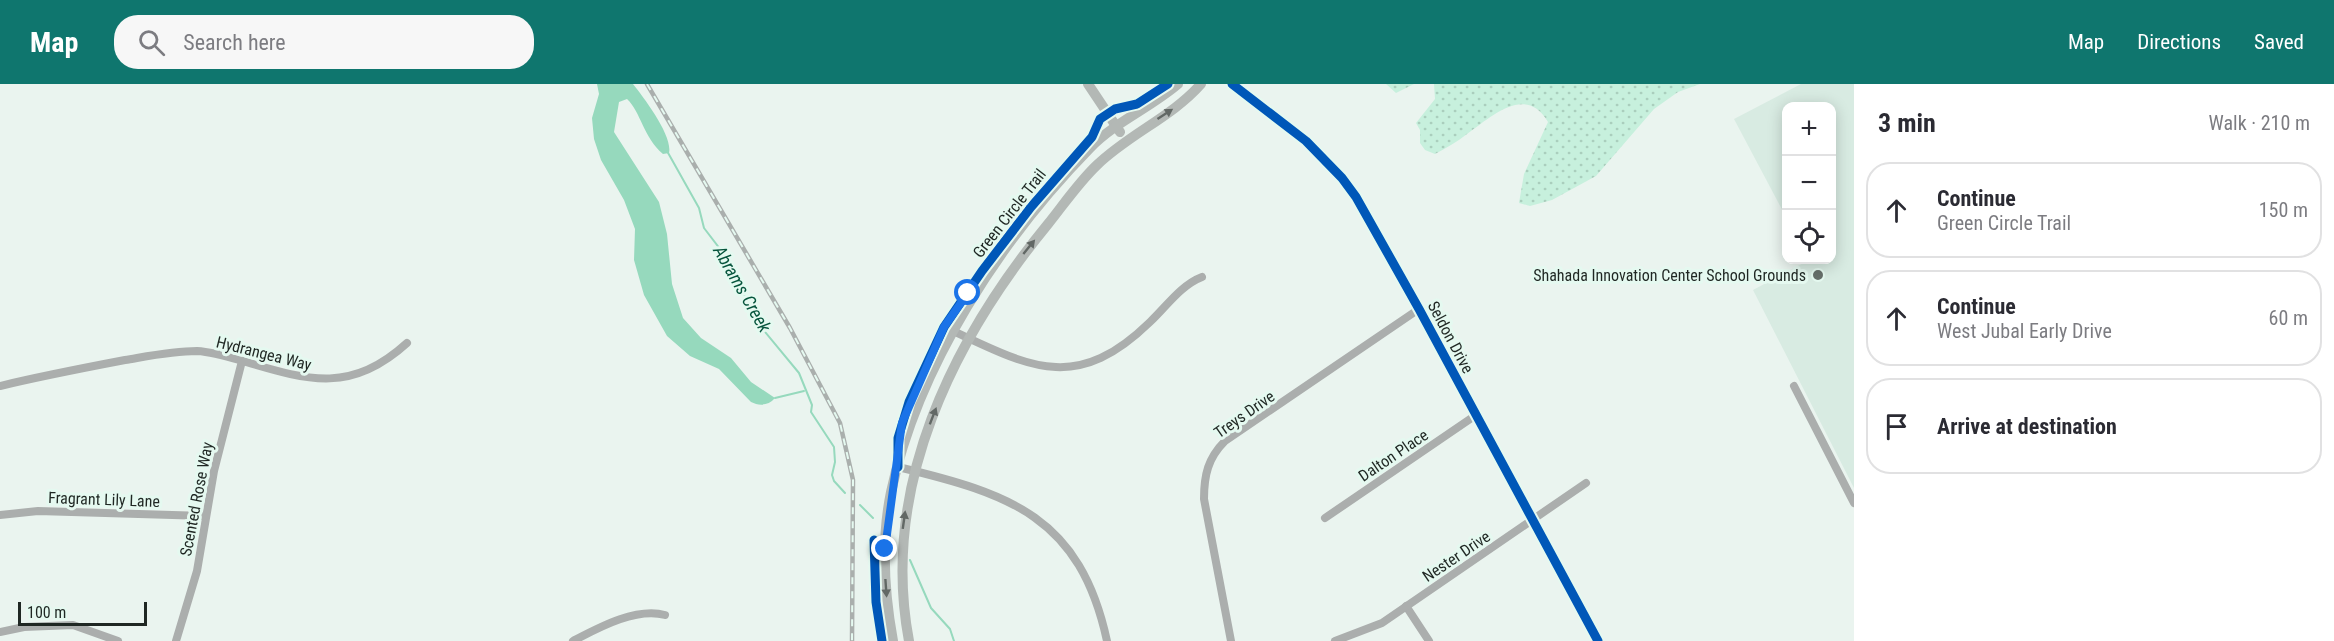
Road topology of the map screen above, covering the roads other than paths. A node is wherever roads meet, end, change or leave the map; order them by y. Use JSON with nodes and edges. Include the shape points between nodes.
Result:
{"nodes":[{"id":1,"x":1088,"y":84,"type":"edge"},
{"id":2,"x":1178,"y":84,"type":"edge"},
{"id":3,"x":1202,"y":84,"type":"edge"},
{"id":4,"x":1232,"y":84,"type":"edge"},
{"id":5,"x":1116,"y":126,"type":"junction"},
{"id":6,"x":1125,"y":140,"type":"junction"},
{"id":7,"x":1202,"y":277,"type":"dead end"},
{"id":8,"x":1419,"y":309,"type":"junction"},
{"id":9,"x":953,"y":332,"type":"junction"},
{"id":10,"x":968,"y":339,"type":"junction"},
{"id":11,"x":407,"y":343,"type":"dead end"},
{"id":12,"x":242,"y":361,"type":"junction"},
{"id":13,"x":1794,"y":386,"type":"dead end"},
{"id":14,"x":0,"y":387,"type":"edge"},
{"id":15,"x":1476,"y":415,"type":"junction"},
{"id":16,"x":898,"y":467,"type":"junction"},
{"id":17,"x":914,"y":471,"type":"junction"},
{"id":18,"x":1586,"y":483,"type":"dead end"},
{"id":19,"x":1854,"y":502,"type":"edge"},
{"id":20,"x":0,"y":515,"type":"edge"},
{"id":21,"x":206,"y":516,"type":"junction"},
{"id":22,"x":1324,"y":518,"type":"dead end"},
{"id":23,"x":1534,"y":520,"type":"junction"},
{"id":24,"x":1406,"y":606,"type":"junction"},
{"id":25,"x":665,"y":615,"type":"dead end"},
{"id":26,"x":0,"y":632,"type":"edge"},
{"id":27,"x":118,"y":641,"type":"edge"},
{"id":28,"x":176,"y":641,"type":"edge"},
{"id":29,"x":573,"y":641,"type":"edge"},
{"id":30,"x":893,"y":641,"type":"edge"},
{"id":31,"x":909,"y":641,"type":"edge"},
{"id":32,"x":1107,"y":641,"type":"edge"},
{"id":33,"x":1231,"y":641,"type":"edge"},
{"id":34,"x":1335,"y":641,"type":"edge"},
{"id":35,"x":1429,"y":641,"type":"edge"},
{"id":36,"x":1598,"y":641,"type":"edge"}],
"edges":[{"from":1,"to":5,"type":"main road"},
{"from":2,"to":5,"type":"main road"},
{"from":6,"to":3,"type":"main road","one_way":true},
{"from":4,"to":8,"type":"street","name":"Seldon Drive","via":[[1287,124],[1342,178]]},
{"from":5,"to":6,"type":"main road"},
{"from":5,"to":9,"type":"main road","via":[[1090,148],[1016,236]]},
{"from":10,"to":6,"type":"main road","one_way":true,"via":[[1023,254],[1089,173]]},
{"from":7,"to":10,"type":"street","via":[[1186,285],[1125,345],[1085,364],[1061,368],[1031,366]]},
{"from":8,"to":15,"type":"street","name":"Seldon Drive"},
{"from":8,"to":33,"type":"street","name":"Treys Drive","via":[[1225,441],[1210,460],[1204,499]]},
{"from":9,"to":10,"type":"street"},
{"from":9,"to":16,"type":"main road","via":[[920,403]]},
{"from":17,"to":10,"type":"main road","one_way":true,"via":[[939,399]]},
{"from":11,"to":12,"type":"street","name":"Hydrangea Way","via":[[367,370],[335,379],[311,380]]},
{"from":12,"to":14,"type":"street","name":"Hydrangea Way","via":[[216,353],[171,352],[51,373]]},
{"from":12,"to":21,"type":"street","name":"Scented Rose Way"},
{"from":13,"to":19,"type":"street"},
{"from":15,"to":22,"type":"street","name":"Dalton Place"},
{"from":15,"to":23,"type":"street","name":"Seldon Drive"},
{"from":16,"to":17,"type":"street"},
{"from":16,"to":30,"type":"main road","one_way":true,"via":[[891,492],[885,552]]},
{"from":31,"to":17,"type":"main road","one_way":true,"via":[[901,561]]},
{"from":17,"to":32,"type":"street","via":[[994,494],[1040,522],[1065,545],[1087,577]]},
{"from":18,"to":23,"type":"street","name":"Nester Drive"},
{"from":20,"to":21,"type":"street","name":"Fragrant Lily Lane","via":[[38,511]]},
{"from":21,"to":28,"type":"street","name":"Scented Rose Way","via":[[194,582]]},
{"from":23,"to":24,"type":"street","name":"Nester Drive"},
{"from":23,"to":36,"type":"street","name":"Seldon Drive"},
{"from":24,"to":34,"type":"street","name":"Nester Drive","via":[[1366,631]]},
{"from":24,"to":35,"type":"street"},
{"from":25,"to":29,"type":"street","via":[[634,615]]},
{"from":26,"to":27,"type":"street","via":[[73,625]]}]}
